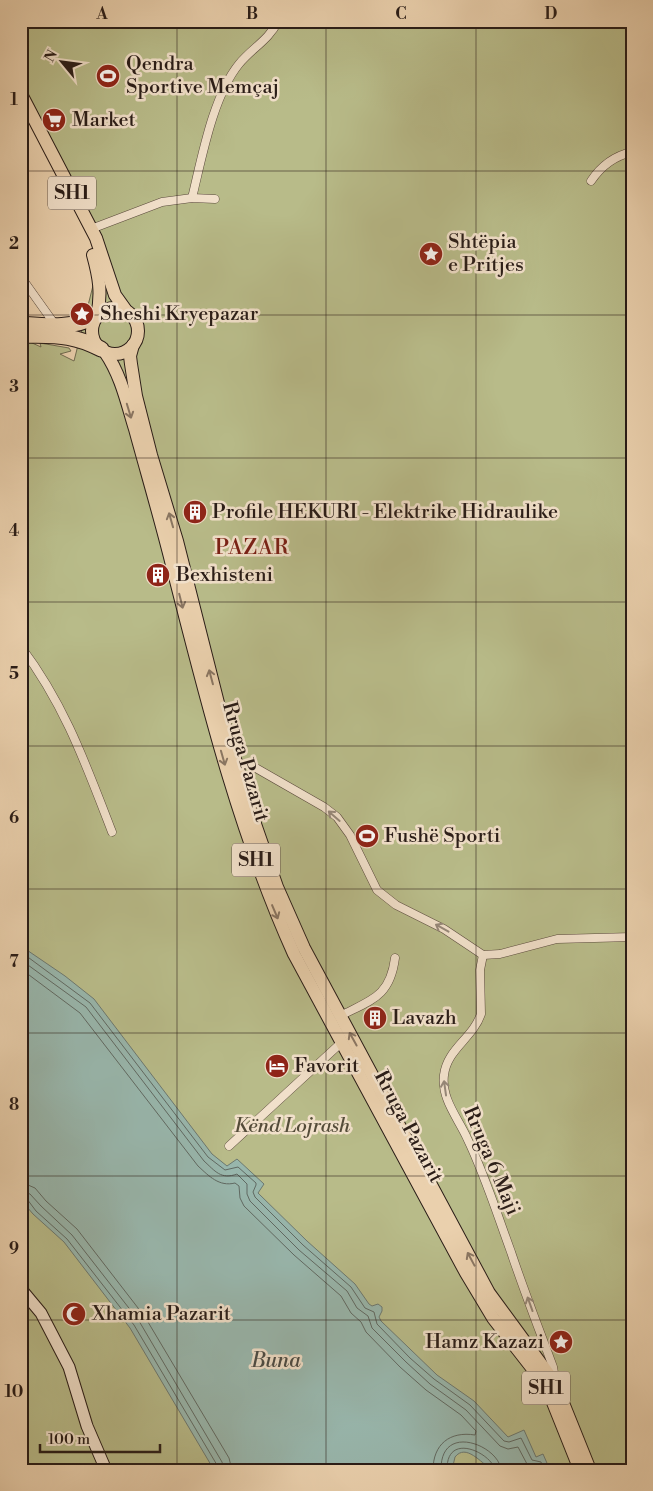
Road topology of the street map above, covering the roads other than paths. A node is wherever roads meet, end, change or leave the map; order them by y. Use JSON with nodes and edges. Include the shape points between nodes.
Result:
{"nodes":[{"id":1,"x":278,"y":21,"type":"edge"},
{"id":2,"x":21,"y":94,"type":"edge"},
{"id":3,"x":21,"y":113,"type":"edge"},
{"id":4,"x":632,"y":152,"type":"edge"},
{"id":5,"x":591,"y":180,"type":"dead end"},
{"id":6,"x":192,"y":198,"type":"junction"},
{"id":7,"x":215,"y":199,"type":"dead end"},
{"id":8,"x":92,"y":229,"type":"junction"},
{"id":9,"x":21,"y":277,"type":"edge"},
{"id":10,"x":125,"y":309,"type":"junction"},
{"id":11,"x":97,"y":316,"type":"junction"},
{"id":12,"x":21,"y":324,"type":"edge"},
{"id":13,"x":57,"y":331,"type":"junction"},
{"id":14,"x":21,"y":335,"type":"edge"},
{"id":15,"x":134,"y":345,"type":"junction"},
{"id":16,"x":103,"y":350,"type":"junction"},
{"id":17,"x":21,"y":647,"type":"edge"},
{"id":18,"x":237,"y":765,"type":"junction"},
{"id":19,"x":112,"y":832,"type":"dead end"},
{"id":20,"x":632,"y":937,"type":"edge"},
{"id":21,"x":483,"y":956,"type":"junction"},
{"id":22,"x":395,"y":958,"type":"dead end"},
{"id":23,"x":340,"y":1016,"type":"junction"},
{"id":24,"x":342,"y":1042,"type":"junction"},
{"id":25,"x":229,"y":1146,"type":"dead end"},
{"id":26,"x":21,"y":1289,"type":"edge"},
{"id":27,"x":555,"y":1384,"type":"junction"},
{"id":28,"x":106,"y":1470,"type":"edge"},
{"id":29,"x":580,"y":1470,"type":"edge"},
{"id":30,"x":590,"y":1470,"type":"edge"}],
"edges":[{"from":1,"to":6,"type":"street","via":[[272,33],[239,64],[221,96]]},
{"from":2,"to":8,"type":"main road","number":"SH1"},
{"from":3,"to":11,"type":"main road","number":"SH1","via":[[89,240],[101,299]]},
{"from":4,"to":5,"type":"street","via":[[608,162]]},
{"from":6,"to":7,"type":"street"},
{"from":6,"to":8,"type":"street","via":[[162,202]]},
{"from":8,"to":10,"type":"main road","number":"SH1","via":[[115,295]]},
{"from":9,"to":13,"type":"street"},
{"from":10,"to":11,"type":"main road","via":[[114,307]]},
{"from":10,"to":15,"type":"main road","number":"SH1","via":[[132,314],[138,329]]},
{"from":11,"to":13,"type":"highway"},
{"from":11,"to":16,"type":"main road","number":"SH1","via":[[92,333]]},
{"from":12,"to":13,"type":"highway"},
{"from":13,"to":14,"type":"highway"},
{"from":13,"to":16,"type":"highway"},
{"from":15,"to":16,"type":"main road","via":[[116,354]]},
{"from":18,"to":15,"type":"main road","name":"Rruga Pazarit","number":"SH1","one_way":true,"via":[[136,396],[130,356]]},
{"from":16,"to":24,"type":"main road","name":"Rruga Pazarit","number":"SH1","one_way":true,"via":[[118,374],[246,832],[294,954]]},
{"from":17,"to":19,"type":"street","via":[[54,696],[76,738]]},
{"from":21,"to":18,"type":"street","one_way":true,"via":[[444,929],[381,895],[346,829],[331,812],[254,767]]},
{"from":18,"to":23,"type":"main road","name":"Rruga Pazarit","number":"SH1","via":[[286,909]]},
{"from":20,"to":21,"type":"street","via":[[557,939]]},
{"from":27,"to":21,"type":"street","name":"Rruga 6 Maji","one_way":true,"via":[[553,1367],[487,1182],[444,1089],[444,1072],[450,1056],[469,1035],[481,1014],[480,970]]},
{"from":22,"to":23,"type":"street","via":[[392,972],[379,996]]},
{"from":27,"to":23,"type":"main road","name":"Rruga Pazarit","number":"SH1","one_way":true,"via":[[494,1302]]},
{"from":24,"to":25,"type":"street"},
{"from":24,"to":29,"type":"main road","name":"Rruga Pazarit","number":"SH1","via":[[466,1273],[493,1318],[542,1382]]},
{"from":26,"to":28,"type":"main road","via":[[40,1313],[69,1367],[87,1426]]},
{"from":27,"to":30,"type":"main road","number":"SH1"}]}
